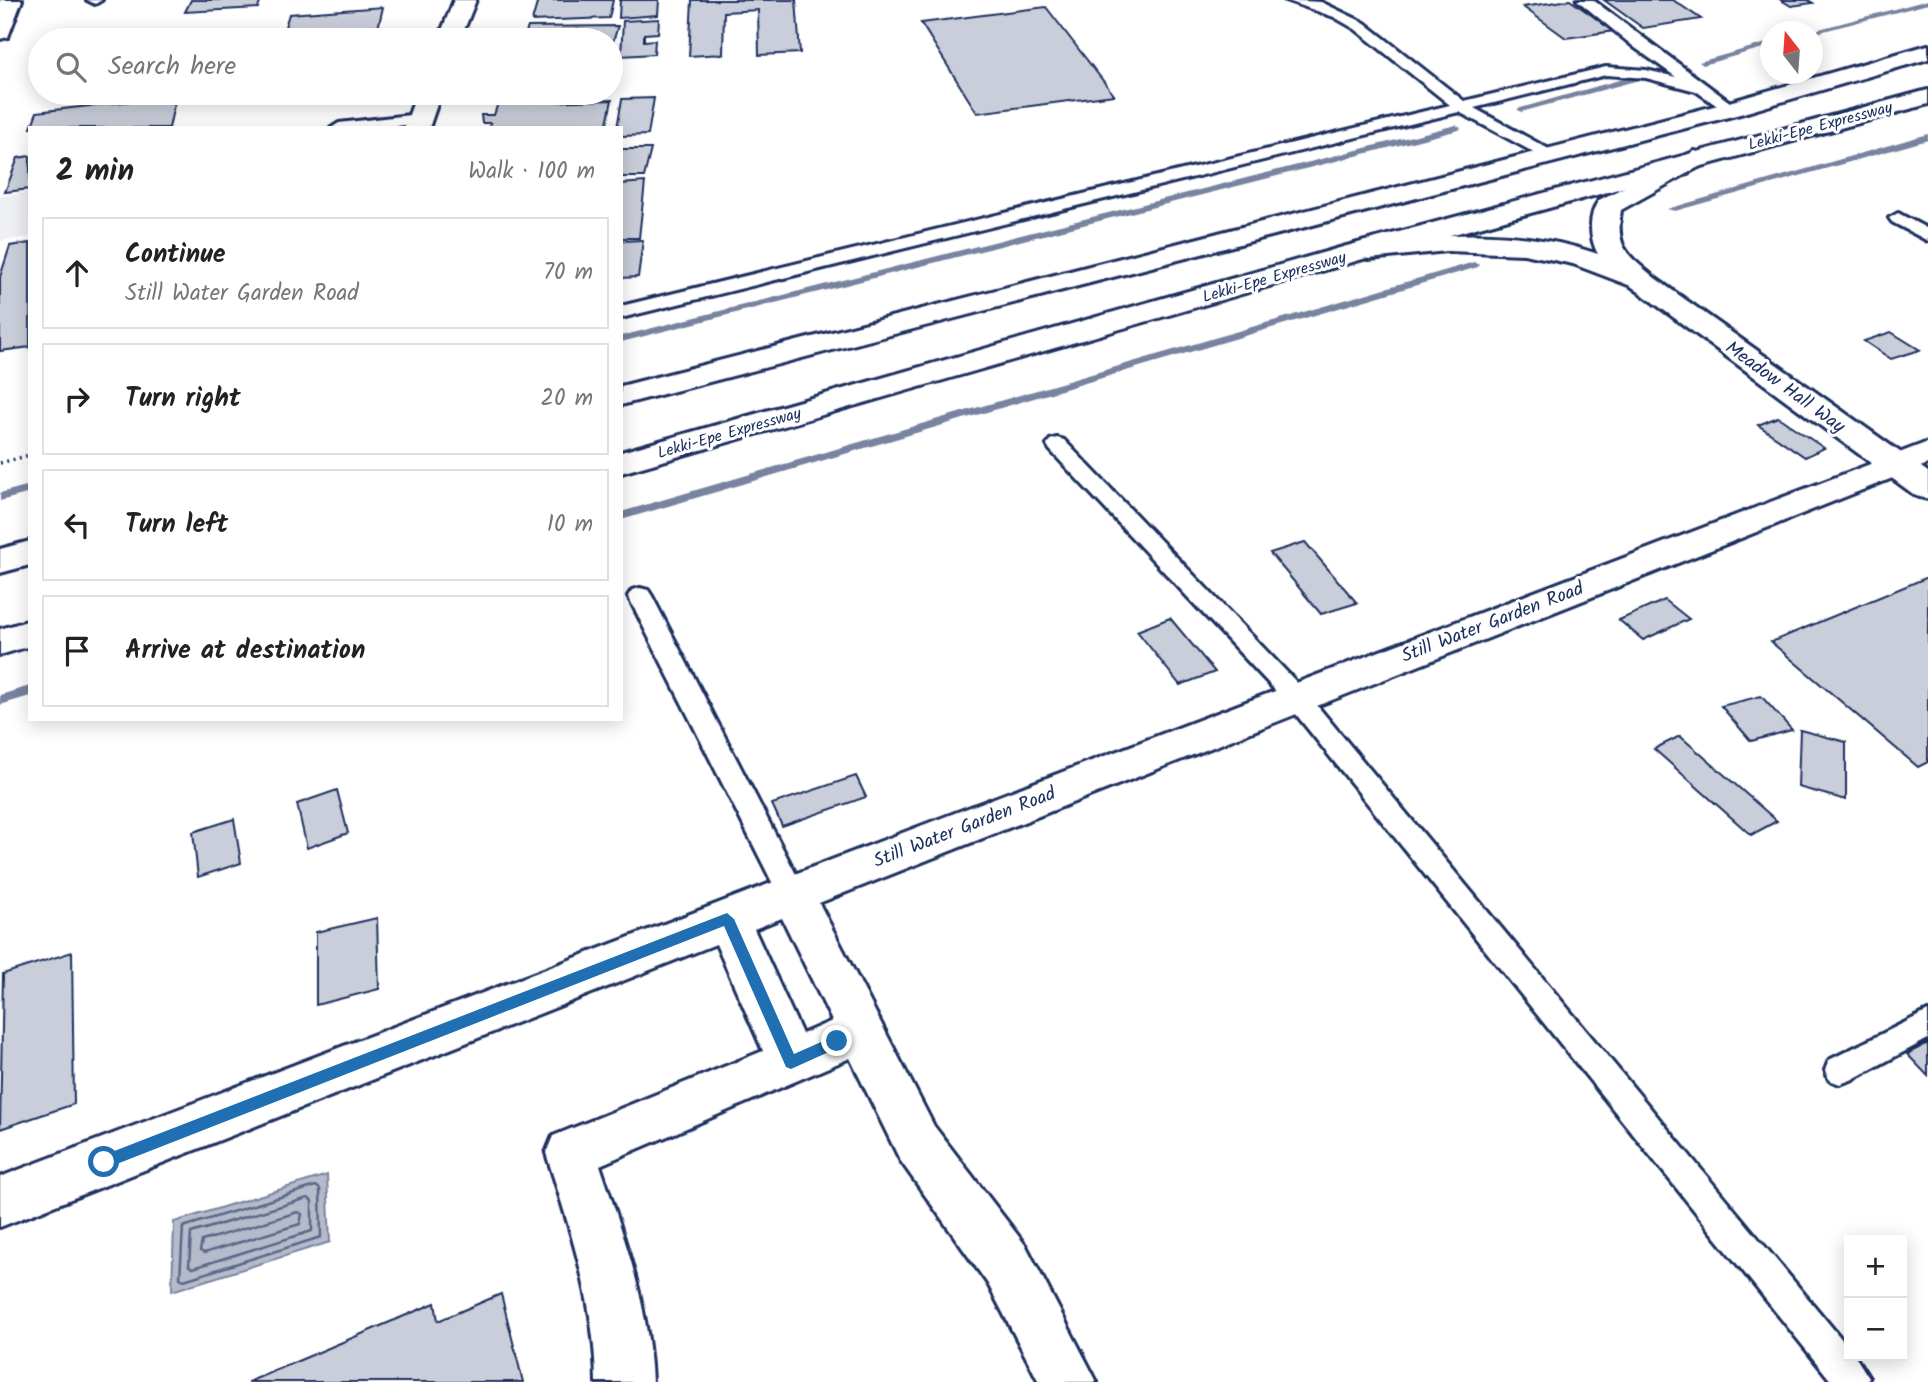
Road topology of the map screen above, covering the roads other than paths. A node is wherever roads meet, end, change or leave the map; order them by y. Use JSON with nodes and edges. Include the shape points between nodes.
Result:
{"nodes":[{"id":1,"x":11,"y":0,"type":"edge"},
{"id":2,"x":465,"y":0,"type":"edge"},
{"id":3,"x":1292,"y":0,"type":"edge"},
{"id":4,"x":1584,"y":0,"type":"edge"},
{"id":5,"x":450,"y":28,"type":"edge"},
{"id":6,"x":1,"y":29,"type":"edge"},
{"id":7,"x":1928,"y":52,"type":"edge"},
{"id":8,"x":1702,"y":88,"type":"junction"},
{"id":9,"x":1928,"y":97,"type":"edge"},
{"id":10,"x":424,"y":105,"type":"edge"},
{"id":11,"x":1460,"y":105,"type":"junction"},
{"id":12,"x":1731,"y":108,"type":"junction"},
{"id":13,"x":417,"y":123,"type":"edge"},
{"id":14,"x":370,"y":126,"type":"edge"},
{"id":15,"x":1550,"y":156,"type":"junction"},
{"id":16,"x":1695,"y":159,"type":"junction"},
{"id":17,"x":1898,"y":218,"type":"dead end"},
{"id":18,"x":1928,"y":236,"type":"edge"},
{"id":19,"x":1353,"y":253,"type":"junction"},
{"id":20,"x":1645,"y":284,"type":"junction"},
{"id":21,"x":623,"y":312,"type":"edge"},
{"id":22,"x":623,"y":395,"type":"edge"},
{"id":23,"x":1057,"y":445,"type":"dead end"},
{"id":24,"x":623,"y":462,"type":"edge"},
{"id":25,"x":1917,"y":468,"type":"edge"},
{"id":26,"x":28,"y":554,"type":"edge"},
{"id":27,"x":0,"y":561,"type":"edge"},
{"id":28,"x":640,"y":596,"type":"dead end"},
{"id":29,"x":28,"y":634,"type":"edge"},
{"id":30,"x":0,"y":642,"type":"edge"},
{"id":31,"x":1296,"y":697,"type":"junction"},
{"id":32,"x":792,"y":892,"type":"junction"},
{"id":33,"x":727,"y":919,"type":"junction"},
{"id":34,"x":1928,"y":1024,"type":"edge"},
{"id":35,"x":861,"y":1030,"type":"junction"},
{"id":36,"x":791,"y":1062,"type":"junction"},
{"id":37,"x":1840,"y":1070,"type":"dead end"},
{"id":38,"x":0,"y":1202,"type":"edge"},
{"id":39,"x":1851,"y":1378,"type":"dead end"},
{"id":40,"x":624,"y":1382,"type":"edge"},
{"id":41,"x":1069,"y":1382,"type":"edge"}],
"edges":[{"from":1,"to":6,"type":"main road"},
{"from":2,"to":5,"type":"main road"},
{"from":3,"to":11,"type":"lane","via":[[1337,12],[1365,28]]},
{"from":4,"to":8,"type":"lane"},
{"from":7,"to":12,"type":"main road"},
{"from":8,"to":11,"type":"lane","via":[[1646,74],[1606,71]]},
{"from":8,"to":12,"type":"lane"},
{"from":9,"to":16,"type":"main road","name":"Lekki-Epe Expressway"},
{"from":10,"to":13,"type":"main road"},
{"from":11,"to":15,"type":"lane"},
{"from":11,"to":21,"type":"lane"},
{"from":12,"to":15,"type":"main road"},
{"from":13,"to":14,"type":"lane"},
{"from":15,"to":22,"type":"main road"},
{"from":16,"to":19,"type":"main road","name":"Lekki-Epe Expressway"},
{"from":16,"to":20,"type":"main road","via":[[1608,206],[1603,229],[1608,251]]},
{"from":17,"to":18,"type":"lane"},
{"from":19,"to":20,"type":"main road","via":[[1428,242],[1532,245],[1579,256]]},
{"from":19,"to":24,"type":"main road","name":"Lekki-Epe Expressway"},
{"from":20,"to":25,"type":"main road","name":"Meadow Hall Way"},
{"from":23,"to":31,"type":"lane"},
{"from":25,"to":31,"type":"main road","name":"Still Water Garden Road"},
{"from":26,"to":27,"type":"main road"},
{"from":28,"to":32,"type":"lane"},
{"from":29,"to":30,"type":"main road"},
{"from":31,"to":32,"type":"main road","name":"Still Water Garden Road"},
{"from":31,"to":39,"type":"lane"},
{"from":32,"to":33,"type":"main road","name":"Still Water Garden Road"},
{"from":32,"to":35,"type":"main road"},
{"from":33,"to":36,"type":"main road"},
{"from":33,"to":38,"type":"main road","name":"Still Water Garden Road"},
{"from":34,"to":37,"type":"lane"},
{"from":35,"to":36,"type":"main road"},
{"from":35,"to":41,"type":"main road","via":[[917,1143],[1007,1265]]},
{"from":36,"to":40,"type":"main road","via":[[571,1153],[612,1286]]}]}
